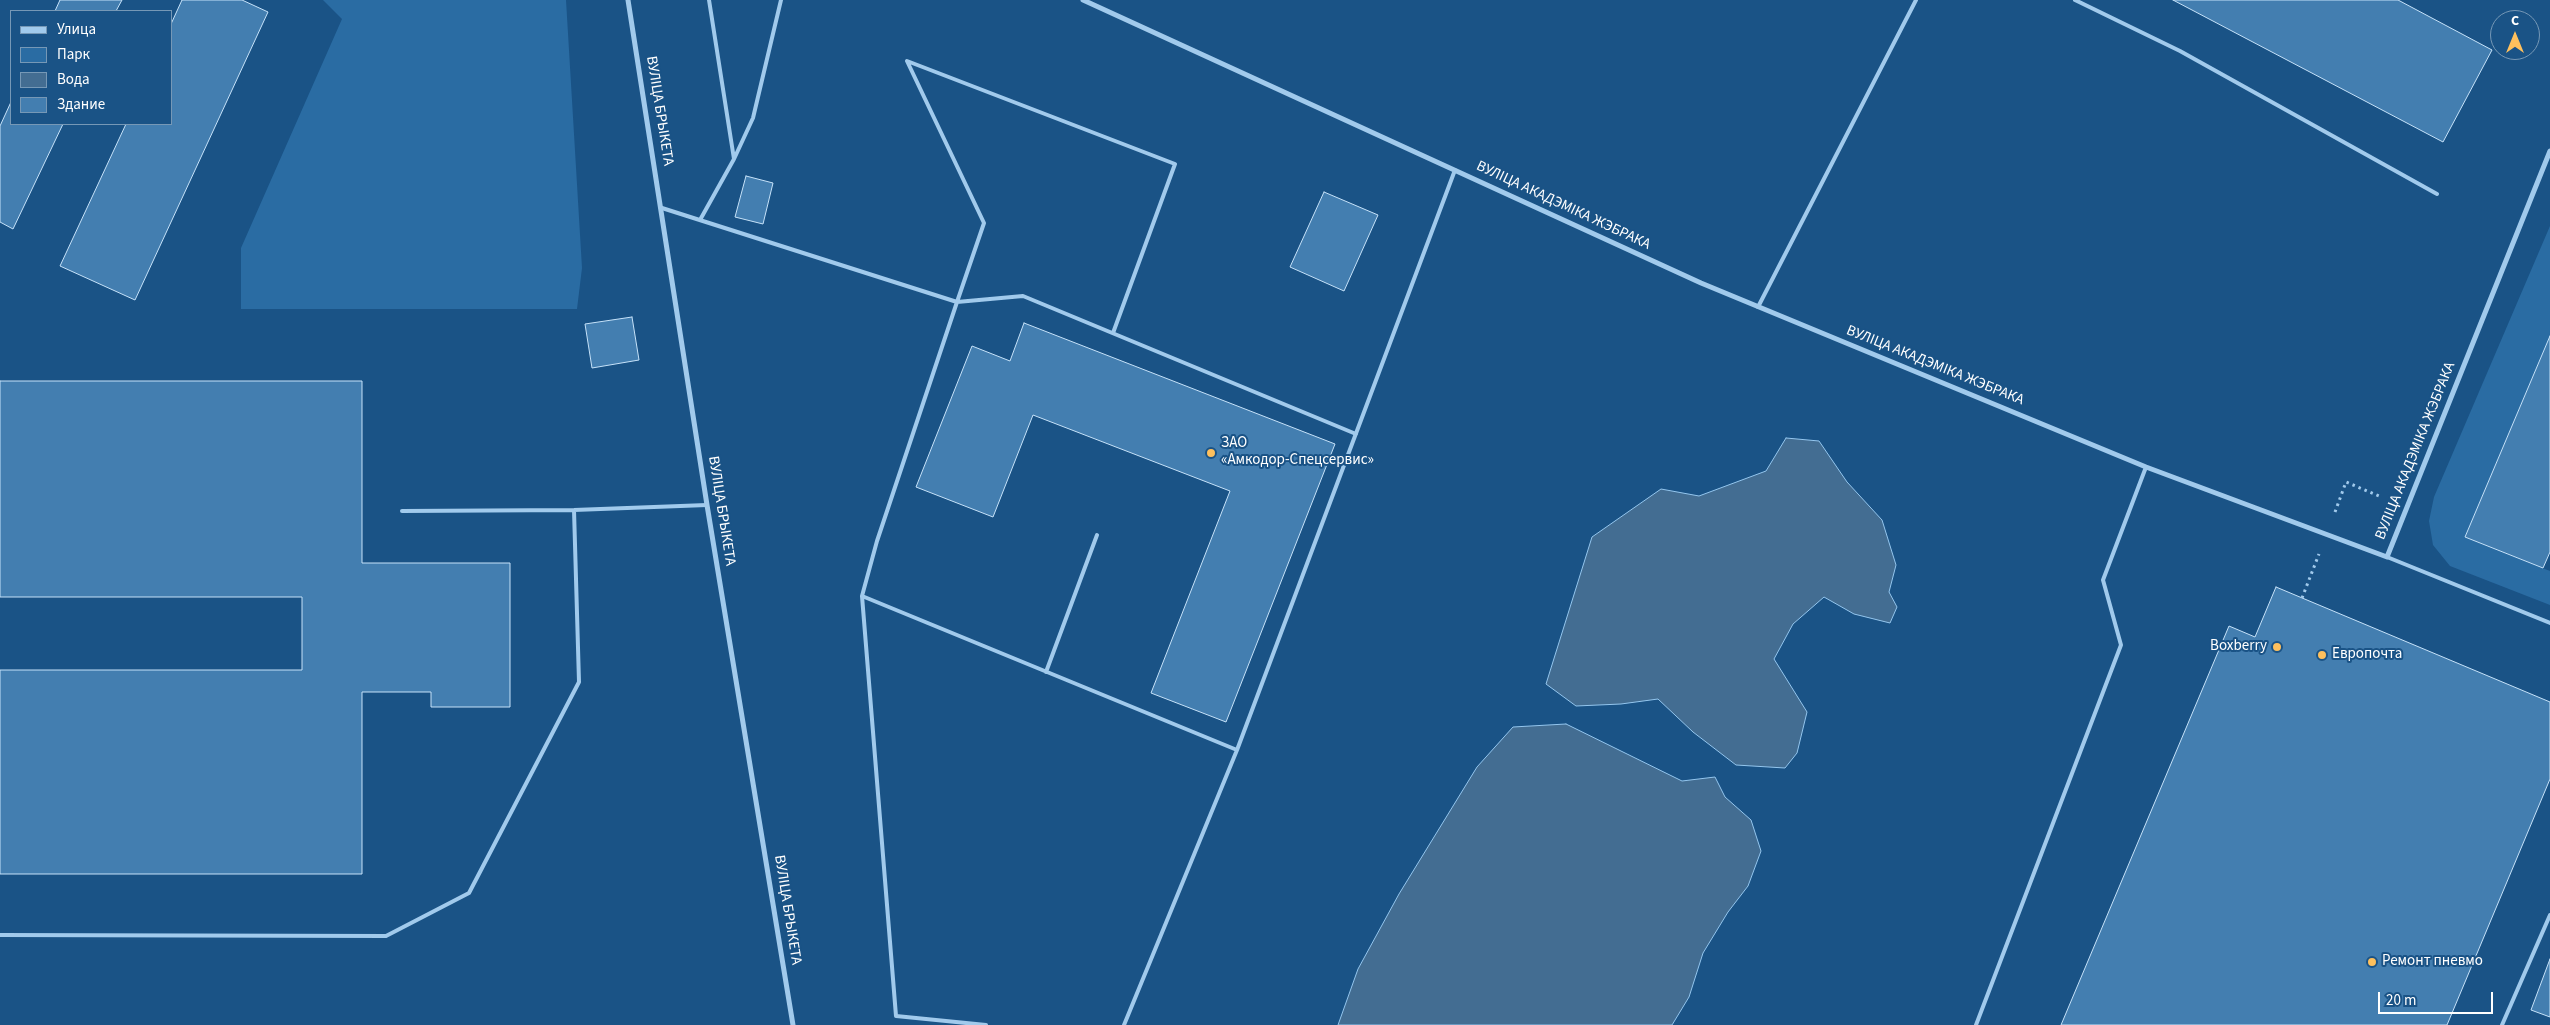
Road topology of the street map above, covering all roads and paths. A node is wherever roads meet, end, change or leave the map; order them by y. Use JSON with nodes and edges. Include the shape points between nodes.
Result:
{"nodes":[{"id":1,"x":628,"y":0,"type":"edge"},
{"id":2,"x":709,"y":0,"type":"edge"},
{"id":3,"x":781,"y":0,"type":"edge"},
{"id":4,"x":1083,"y":0,"type":"edge"},
{"id":5,"x":1916,"y":0,"type":"edge"},
{"id":6,"x":2075,"y":0,"type":"edge"},
{"id":7,"x":2550,"y":151,"type":"edge"},
{"id":8,"x":734,"y":159,"type":"junction"},
{"id":9,"x":1455,"y":170,"type":"junction"},
{"id":10,"x":2438,"y":194,"type":"dead end"},
{"id":11,"x":662,"y":208,"type":"junction"},
{"id":12,"x":700,"y":220,"type":"junction"},
{"id":13,"x":957,"y":302,"type":"junction"},
{"id":14,"x":1758,"y":307,"type":"junction"},
{"id":15,"x":1113,"y":333,"type":"junction"},
{"id":16,"x":1356,"y":434,"type":"junction"},
{"id":17,"x":2146,"y":467,"type":"junction"},
{"id":18,"x":2379,"y":496,"type":"dead end"},
{"id":19,"x":707,"y":505,"type":"junction"},
{"id":20,"x":574,"y":510,"type":"junction"},
{"id":21,"x":402,"y":511,"type":"dead end"},
{"id":22,"x":2334,"y":513,"type":"dead end"},
{"id":23,"x":1097,"y":535,"type":"dead end"},
{"id":24,"x":2321,"y":549,"type":"dead end"},
{"id":25,"x":2387,"y":557,"type":"junction"},
{"id":26,"x":862,"y":596,"type":"junction"},
{"id":27,"x":2302,"y":598,"type":"dead end"},
{"id":28,"x":2550,"y":623,"type":"edge"},
{"id":29,"x":1046,"y":672,"type":"junction"},
{"id":30,"x":1237,"y":750,"type":"junction"},
{"id":31,"x":2550,"y":915,"type":"edge"},
{"id":32,"x":0,"y":935,"type":"edge"},
{"id":33,"x":793,"y":1025,"type":"edge"},
{"id":34,"x":986,"y":1025,"type":"edge"},
{"id":35,"x":1124,"y":1025,"type":"edge"},
{"id":36,"x":1976,"y":1025,"type":"edge"},
{"id":37,"x":2502,"y":1025,"type":"edge"}],
"edges":[{"from":1,"to":11,"type":"street","name":"ВУЛІЦА БРЫКЕТА"},
{"from":2,"to":8,"type":"lane"},
{"from":3,"to":8,"type":"lane","via":[[753,118]]},
{"from":4,"to":9,"type":"street","name":"ВУЛІЦА АКАДЭМІКА ЖЭБРАКА"},
{"from":5,"to":14,"type":"lane"},
{"from":6,"to":10,"type":"lane","via":[[2180,51]]},
{"from":7,"to":25,"type":"street","name":"ВУЛІЦА АКАДЭМІКА ЖЭБРАКА"},
{"from":8,"to":12,"type":"lane"},
{"from":9,"to":14,"type":"street","name":"ВУЛІЦА АКАДЭМІКА ЖЭБРАКА"},
{"from":9,"to":16,"type":"lane"},
{"from":11,"to":12,"type":"lane"},
{"from":11,"to":19,"type":"street","name":"ВУЛІЦА БРЫКЕТА"},
{"from":12,"to":13,"type":"lane"},
{"from":13,"to":15,"type":"lane","via":[[1023,296]]},
{"from":13,"to":15,"type":"lane","via":[[984,223],[907,62],[1175,164]]},
{"from":13,"to":26,"type":"lane","via":[[877,541]]},
{"from":14,"to":17,"type":"street","name":"ВУЛІЦА АКАДЭМІКА ЖЭБРАКА"},
{"from":15,"to":16,"type":"lane"},
{"from":16,"to":30,"type":"lane"},
{"from":17,"to":25,"type":"street","name":"ВУЛІЦА АКАДЭМІКА ЖЭБРАКА"},
{"from":17,"to":36,"type":"lane","via":[[2103,580],[2121,645]]},
{"from":18,"to":22,"type":"path","via":[[2346,482]]},
{"from":19,"to":20,"type":"lane"},
{"from":19,"to":33,"type":"street","name":"ВУЛІЦА БРЫКЕТА"},
{"from":20,"to":21,"type":"lane"},
{"from":20,"to":32,"type":"lane","via":[[579,682],[469,893],[386,936]]},
{"from":23,"to":29,"type":"lane"},
{"from":24,"to":27,"type":"path"},
{"from":25,"to":28,"type":"lane"},
{"from":26,"to":29,"type":"lane"},
{"from":26,"to":34,"type":"lane","via":[[896,1016]]},
{"from":29,"to":30,"type":"lane"},
{"from":30,"to":35,"type":"lane"},
{"from":31,"to":37,"type":"lane"}]}
